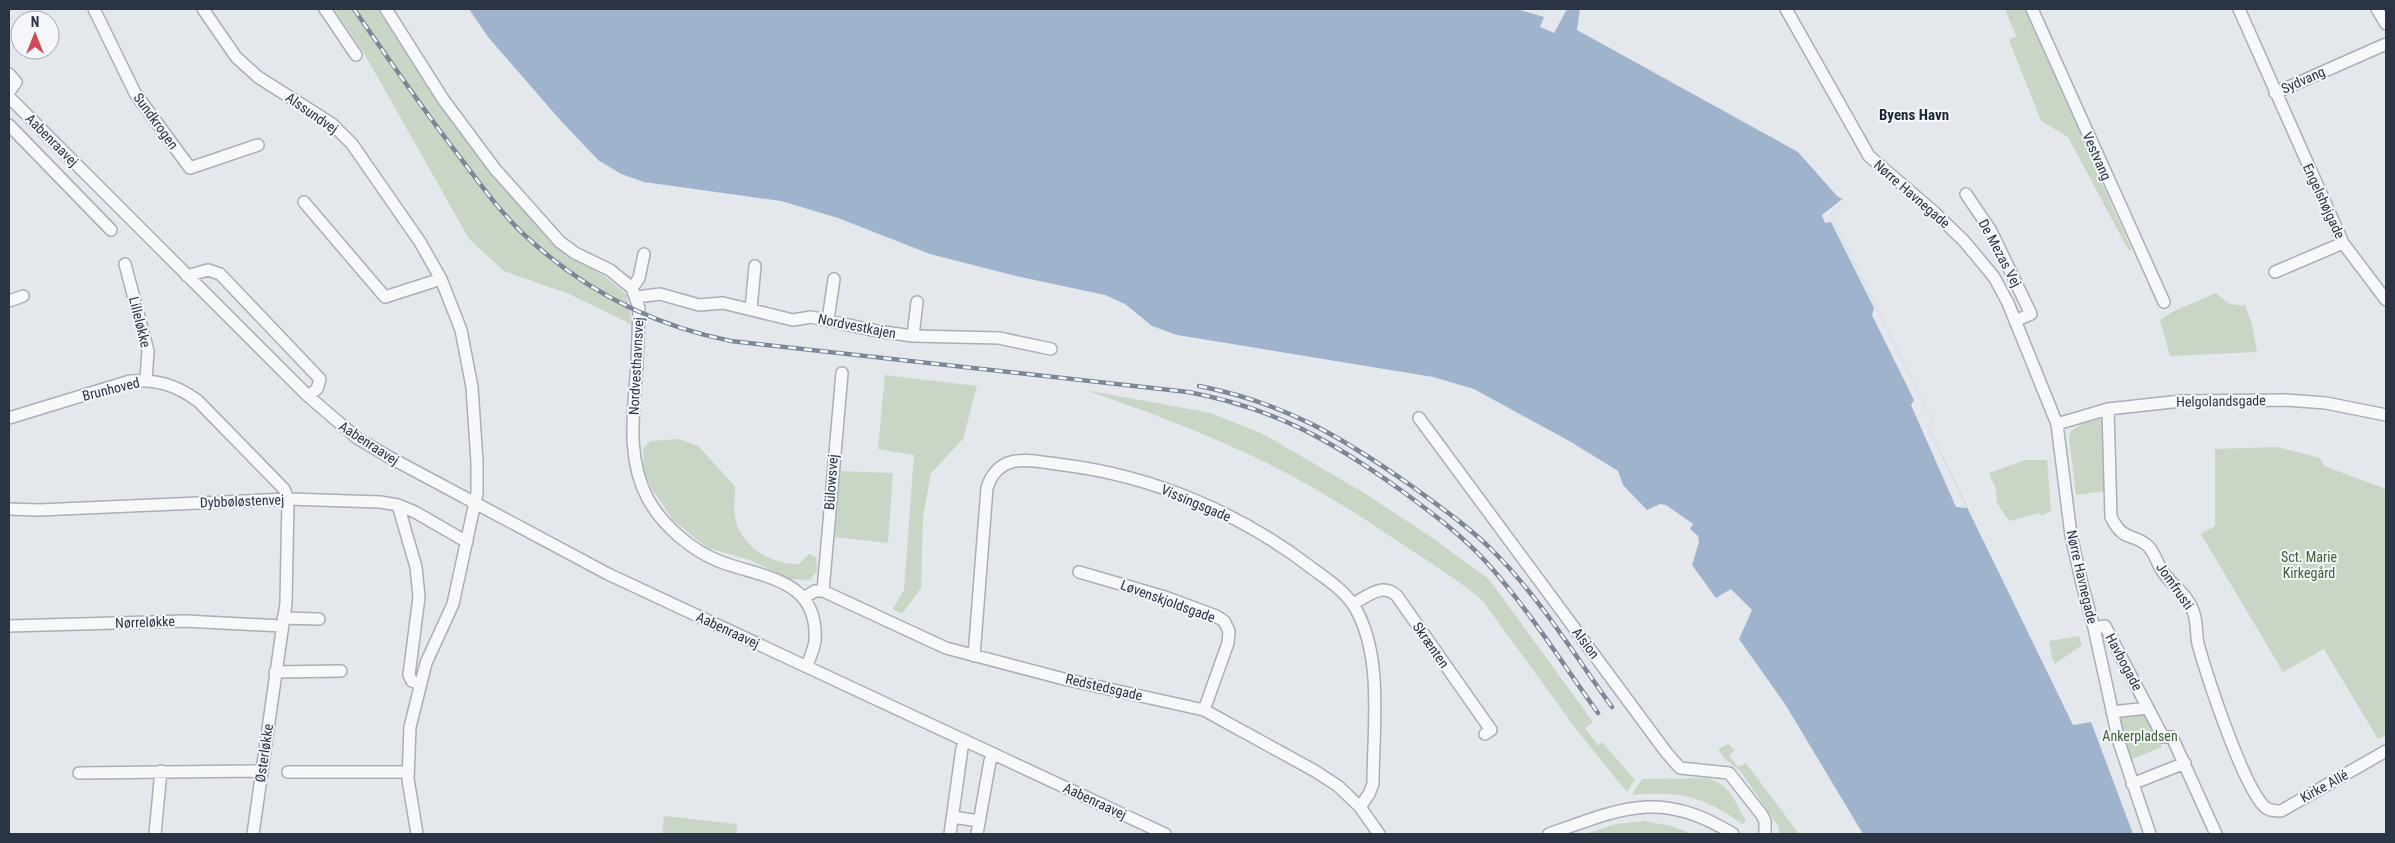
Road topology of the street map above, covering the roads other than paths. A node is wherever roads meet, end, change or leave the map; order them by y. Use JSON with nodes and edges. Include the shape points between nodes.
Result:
{"nodes":[{"id":1,"x":94,"y":9,"type":"edge"},
{"id":2,"x":203,"y":9,"type":"edge"},
{"id":3,"x":325,"y":9,"type":"edge"},
{"id":4,"x":386,"y":9,"type":"edge"},
{"id":5,"x":1786,"y":9,"type":"edge"},
{"id":6,"x":2032,"y":9,"type":"edge"},
{"id":7,"x":2239,"y":9,"type":"edge"},
{"id":8,"x":2377,"y":9,"type":"edge"},
{"id":9,"x":2386,"y":24,"type":"edge"},
{"id":10,"x":2386,"y":44,"type":"edge"},
{"id":11,"x":356,"y":55,"type":"dead end"},
{"id":12,"x":9,"y":74,"type":"edge"},
{"id":13,"x":9,"y":92,"type":"edge"},
{"id":14,"x":2275,"y":93,"type":"junction"},
{"id":15,"x":9,"y":97,"type":"edge"},
{"id":16,"x":9,"y":125,"type":"edge"},
{"id":17,"x":258,"y":145,"type":"dead end"},
{"id":18,"x":95,"y":184,"type":"junction"},
{"id":19,"x":1966,"y":194,"type":"dead end"},
{"id":20,"x":80,"y":197,"type":"junction"},
{"id":21,"x":304,"y":202,"type":"dead end"},
{"id":22,"x":111,"y":230,"type":"dead end"},
{"id":23,"x":2343,"y":243,"type":"junction"},
{"id":24,"x":644,"y":254,"type":"dead end"},
{"id":25,"x":125,"y":264,"type":"dead end"},
{"id":26,"x":755,"y":266,"type":"dead end"},
{"id":27,"x":2275,"y":272,"type":"dead end"},
{"id":28,"x":187,"y":276,"type":"junction"},
{"id":29,"x":441,"y":279,"type":"junction"},
{"id":30,"x":834,"y":279,"type":"dead end"},
{"id":31,"x":635,"y":293,"type":"junction"},
{"id":32,"x":23,"y":296,"type":"dead end"},
{"id":33,"x":2386,"y":300,"type":"edge"},
{"id":34,"x":9,"y":301,"type":"edge"},
{"id":35,"x":917,"y":302,"type":"dead end"},
{"id":36,"x":2164,"y":302,"type":"dead end"},
{"id":37,"x":751,"y":309,"type":"junction"},
{"id":38,"x":828,"y":320,"type":"junction"},
{"id":39,"x":2015,"y":321,"type":"junction"},
{"id":40,"x":913,"y":336,"type":"junction"},
{"id":41,"x":1051,"y":349,"type":"dead end"},
{"id":42,"x":842,"y":373,"type":"dead end"},
{"id":43,"x":146,"y":380,"type":"junction"},
{"id":44,"x":308,"y":396,"type":"junction"},
{"id":45,"x":2108,"y":409,"type":"junction"},
{"id":46,"x":2386,"y":415,"type":"edge"},
{"id":47,"x":9,"y":418,"type":"edge"},
{"id":48,"x":1419,"y":418,"type":"dead end"},
{"id":49,"x":2057,"y":424,"type":"junction"},
{"id":50,"x":288,"y":499,"type":"junction"},
{"id":51,"x":474,"y":504,"type":"junction"},
{"id":52,"x":398,"y":505,"type":"junction"},
{"id":53,"x":9,"y":509,"type":"edge"},
{"id":54,"x":466,"y":542,"type":"junction"},
{"id":55,"x":1079,"y":572,"type":"dead end"},
{"id":56,"x":823,"y":591,"type":"junction"},
{"id":57,"x":803,"y":598,"type":"junction"},
{"id":58,"x":1353,"y":604,"type":"junction"},
{"id":59,"x":319,"y":619,"type":"dead end"},
{"id":60,"x":282,"y":622,"type":"junction"},
{"id":61,"x":9,"y":626,"type":"edge"},
{"id":62,"x":2094,"y":628,"type":"junction"},
{"id":63,"x":974,"y":656,"type":"junction"},
{"id":64,"x":807,"y":667,"type":"junction"},
{"id":65,"x":341,"y":671,"type":"dead end"},
{"id":66,"x":276,"y":672,"type":"junction"},
{"id":67,"x":420,"y":684,"type":"junction"},
{"id":68,"x":2148,"y":708,"type":"junction"},
{"id":69,"x":1204,"y":710,"type":"junction"},
{"id":70,"x":2112,"y":712,"type":"junction"},
{"id":71,"x":1485,"y":734,"type":"dead end"},
{"id":72,"x":966,"y":741,"type":"junction"},
{"id":73,"x":2386,"y":751,"type":"edge"},
{"id":74,"x":994,"y":754,"type":"junction"},
{"id":75,"x":2185,"y":763,"type":"junction"},
{"id":76,"x":161,"y":771,"type":"junction"},
{"id":77,"x":261,"y":771,"type":"junction"},
{"id":78,"x":288,"y":772,"type":"dead end"},
{"id":79,"x":408,"y":772,"type":"junction"},
{"id":80,"x":78,"y":773,"type":"dead end"},
{"id":81,"x":2132,"y":784,"type":"junction"},
{"id":82,"x":2262,"y":803,"type":"joint"},
{"id":83,"x":1360,"y":807,"type":"junction"},
{"id":84,"x":958,"y":818,"type":"dead end"},
{"id":85,"x":979,"y":821,"type":"junction"},
{"id":86,"x":155,"y":834,"type":"edge"},
{"id":87,"x":253,"y":834,"type":"edge"},
{"id":88,"x":417,"y":834,"type":"edge"},
{"id":89,"x":950,"y":834,"type":"edge"},
{"id":90,"x":977,"y":834,"type":"edge"},
{"id":91,"x":1164,"y":834,"type":"edge"},
{"id":92,"x":1379,"y":834,"type":"edge"},
{"id":93,"x":1549,"y":834,"type":"edge"},
{"id":94,"x":1732,"y":834,"type":"edge"},
{"id":95,"x":1765,"y":834,"type":"edge"},
{"id":96,"x":2150,"y":834,"type":"edge"},
{"id":97,"x":2216,"y":834,"type":"edge"}],
"edges":[{"from":1,"to":17,"type":"street","name":"Sundkrogen","via":[[135,93],[190,168]]},
{"from":2,"to":29,"type":"street","name":"Alssundvej","via":[[236,56],[258,77],[332,124],[352,144],[420,242]]},
{"from":3,"to":11,"type":"street"},
{"from":4,"to":31,"type":"street","via":[[443,99],[496,169],[560,242],[610,270]]},
{"from":5,"to":39,"type":"street","name":"Nørre Havnegade","via":[[1869,156],[1934,212],[1980,259],[2002,290]]},
{"from":6,"to":36,"type":"street","name":"Vestvang"},
{"from":7,"to":14,"type":"street","name":"Sydvang"},
{"from":8,"to":9,"type":"street"},
{"from":10,"to":14,"type":"street","name":"Sydvang"},
{"from":12,"to":13,"type":"street","via":[[16,82]]},
{"from":14,"to":23,"type":"street","name":"Engelshøjgade"},
{"from":15,"to":18,"type":"street","name":"Aabenraavej"},
{"from":16,"to":20,"type":"street","name":"Aabenraavej"},
{"from":18,"to":20,"type":"street"},
{"from":18,"to":28,"type":"street","name":"Aabenraavej"},
{"from":19,"to":39,"type":"street","name":"De Mezas Vej","via":[[1991,231],[2031,314]]},
{"from":20,"to":22,"type":"street","name":"Aabenraavej"},
{"from":21,"to":29,"type":"street","via":[[385,297]]},
{"from":23,"to":27,"type":"street"},
{"from":23,"to":33,"type":"street","name":"Engelshøjgade"},
{"from":24,"to":31,"type":"street"},
{"from":25,"to":43,"type":"street","name":"Lilleløkke","via":[[148,351]]},
{"from":26,"to":37,"type":"street"},
{"from":28,"to":44,"type":"street","name":"Aabenraavej"},
{"from":28,"to":44,"type":"street","via":[[208,270],[220,274],[320,378],[317,389]]},
{"from":29,"to":51,"type":"street","name":"Alssundvej","via":[[457,317],[472,387],[477,462]]},
{"from":30,"to":38,"type":"street"},
{"from":31,"to":37,"type":"street","name":"Nordvestkajen","via":[[660,294],[699,305],[722,303]]},
{"from":31,"to":57,"type":"street","name":"Nordvesthavnsvej","via":[[639,308],[632,436],[636,468],[648,499],[666,524],[692,547],[721,562],[772,577],[792,587]]},
{"from":32,"to":34,"type":"street"},
{"from":35,"to":40,"type":"street"},
{"from":37,"to":38,"type":"street","name":"Nordvestkajen","via":[[793,320],[811,317]]},
{"from":38,"to":40,"type":"street","name":"Nordvestkajen"},
{"from":39,"to":49,"type":"street","name":"Nørre Havnegade"},
{"from":40,"to":41,"type":"street","name":"Nordvestkajen","via":[[999,338]]},
{"from":42,"to":56,"type":"street","name":"Bülowsvej"},
{"from":43,"to":47,"type":"street","name":"Brunhoved","via":[[130,381]]},
{"from":43,"to":50,"type":"street","name":"Brunhoved","via":[[167,383],[198,401],[284,489]]},
{"from":44,"to":51,"type":"street","name":"Aabenraavej","via":[[358,438]]},
{"from":45,"to":46,"type":"street","name":"Helgolandsgade","via":[[2181,401],[2286,400]]},
{"from":45,"to":49,"type":"street","name":"Helgolandsgade"},
{"from":45,"to":82,"type":"street","name":"Jomfrusti","via":[[2110,517],[2126,537],[2147,546],[2168,579],[2190,602],[2198,642],[2237,756]]},
{"from":48,"to":95,"type":"street","name":"Alsion","via":[[1666,752],[1680,768],[1729,773],[1762,815]]},
{"from":49,"to":62,"type":"street","name":"Nørre Havnegade","via":[[2071,535]]},
{"from":50,"to":52,"type":"street","name":"Dybbøløstenvej"},
{"from":50,"to":53,"type":"street","name":"Dybbøløstenvej"},
{"from":50,"to":60,"type":"street","name":"Østerløkke","via":[[286,604]]},
{"from":51,"to":54,"type":"street","name":"Alssundvej"},
{"from":51,"to":64,"type":"street","name":"Aabenraavej","via":[[608,574]]},
{"from":52,"to":54,"type":"street","name":"Dybbøløstenvej"},
{"from":52,"to":67,"type":"street","via":[[416,567],[419,597],[409,675],[412,681]]},
{"from":54,"to":67,"type":"street","name":"Alssundvej","via":[[453,604]]},
{"from":55,"to":69,"type":"street","name":"Løvenskjoldsgade","via":[[1166,597],[1224,621],[1229,631],[1228,643]]},
{"from":56,"to":57,"type":"street","via":[[815,591]]},
{"from":56,"to":63,"type":"street","name":"Redstedsgade","via":[[930,641]]},
{"from":57,"to":64,"type":"street","name":"Nordvesthavnsvej","via":[[812,618],[815,643]]},
{"from":58,"to":63,"type":"street","name":"Vissingsgade","via":[[1334,584],[1291,552],[1184,495],[1085,468],[1015,460],[996,470],[987,488]]},
{"from":58,"to":71,"type":"street","name":"Skrænten","via":[[1384,589],[1391,590],[1491,730]]},
{"from":58,"to":83,"type":"street","name":"Vissingsgade","via":[[1363,624],[1374,668],[1373,784]]},
{"from":59,"to":60,"type":"street"},
{"from":60,"to":61,"type":"street","name":"Nørreløkke"},
{"from":60,"to":66,"type":"street","name":"Østerløkke"},
{"from":62,"to":68,"type":"street","name":"Havbogade","via":[[2105,626]]},
{"from":62,"to":70,"type":"street","name":"Nørre Havnegade"},
{"from":63,"to":69,"type":"street","name":"Redstedsgade"},
{"from":64,"to":72,"type":"street","name":"Aabenraavej"},
{"from":65,"to":66,"type":"street"},
{"from":66,"to":77,"type":"street","name":"Østerløkke"},
{"from":67,"to":79,"type":"street","name":"Alssundvej","via":[[410,728]]},
{"from":68,"to":70,"type":"street","name":"Havbogade"},
{"from":68,"to":75,"type":"street","name":"Havbogade","via":[[2163,737],[2172,737]]},
{"from":69,"to":83,"type":"street","name":"Redstedsgade","via":[[1315,770]]},
{"from":70,"to":81,"type":"street","name":"Nørre Havnegade"},
{"from":72,"to":74,"type":"street","name":"Aabenraavej"},
{"from":72,"to":89,"type":"street","via":[[962,748]]},
{"from":73,"to":82,"type":"street","name":"Kirke Allé","via":[[2281,810],[2268,810]]},
{"from":74,"to":85,"type":"street"},
{"from":74,"to":91,"type":"street","name":"Aabenraavej"},
{"from":75,"to":81,"type":"street"},
{"from":75,"to":97,"type":"street","name":"Havbogade"},
{"from":76,"to":77,"type":"street"},
{"from":76,"to":80,"type":"street"},
{"from":76,"to":86,"type":"street"},
{"from":77,"to":87,"type":"street","name":"Østerløkke"},
{"from":78,"to":79,"type":"street"},
{"from":79,"to":88,"type":"street","name":"Alssundvej"},
{"from":81,"to":96,"type":"street","name":"Nørre Havnegade"},
{"from":83,"to":92,"type":"street","name":"Redstedsgade"},
{"from":84,"to":85,"type":"street"},
{"from":85,"to":90,"type":"street"},
{"from":93,"to":94,"type":"street","via":[[1608,813],[1652,806],[1687,811]]}]}
